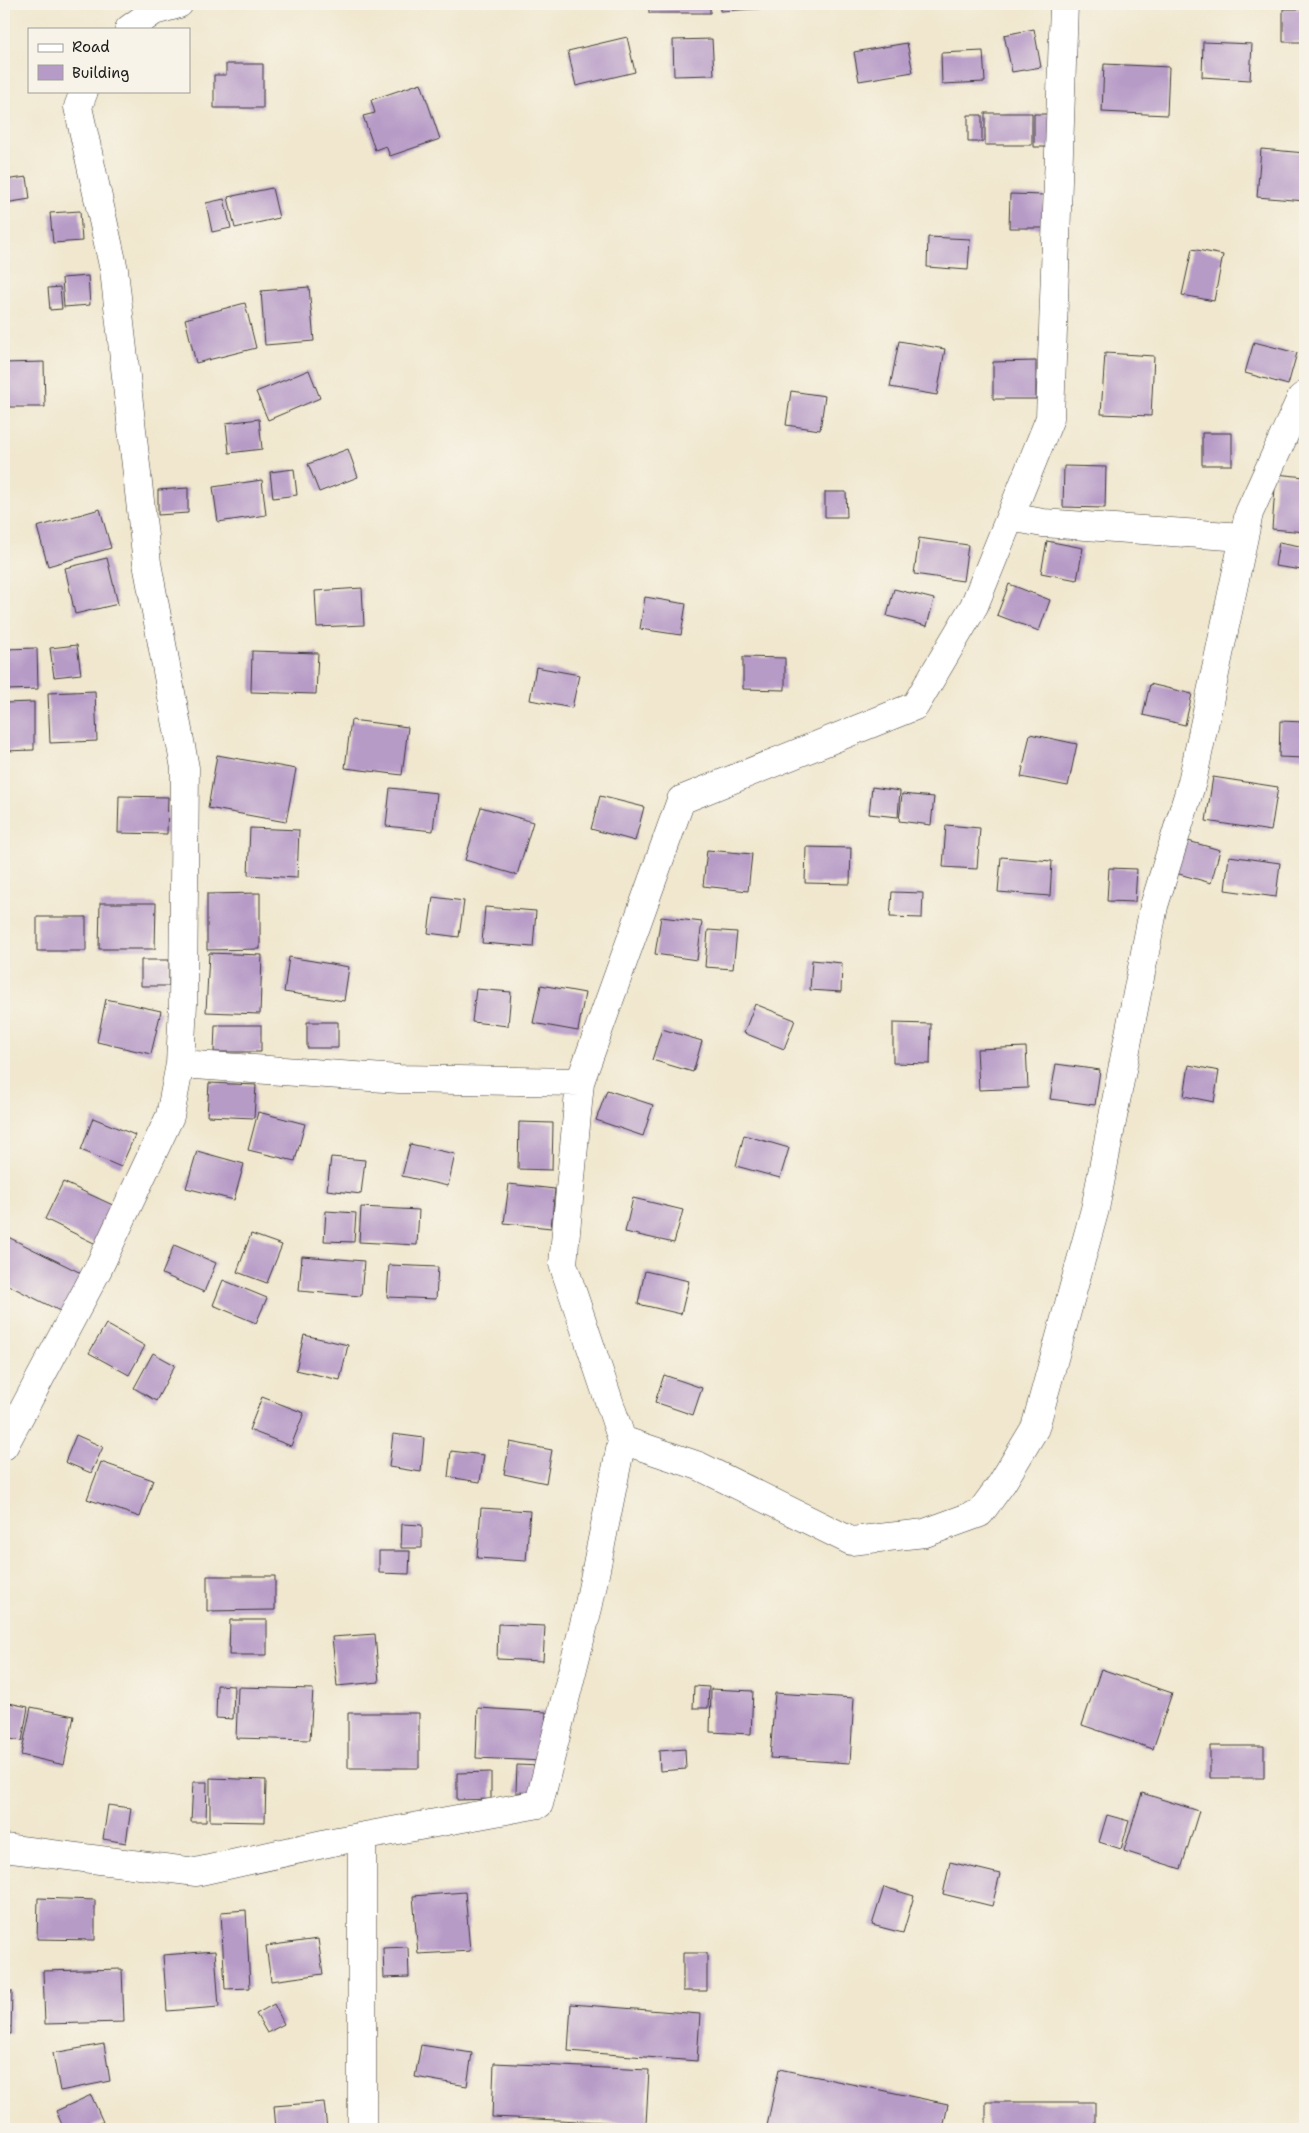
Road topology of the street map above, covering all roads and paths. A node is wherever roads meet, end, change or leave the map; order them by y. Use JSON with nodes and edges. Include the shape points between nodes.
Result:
{"nodes":[{"id":1,"x":179,"y":4,"type":"edge"},
{"id":2,"x":1064,"y":4,"type":"edge"},
{"id":3,"x":130,"y":28,"type":"edge"},
{"id":4,"x":84,"y":92,"type":"edge"},
{"id":5,"x":1305,"y":395,"type":"edge"},
{"id":6,"x":1010,"y":517,"type":"junction"},
{"id":7,"x":1244,"y":537,"type":"junction"},
{"id":8,"x":180,"y":1064,"type":"junction"},
{"id":9,"x":580,"y":1082,"type":"junction"},
{"id":10,"x":622,"y":1440,"type":"junction"},
{"id":11,"x":4,"y":1446,"type":"edge"},
{"id":12,"x":362,"y":1837,"type":"junction"},
{"id":13,"x":4,"y":1848,"type":"edge"},
{"id":14,"x":362,"y":2129,"type":"edge"}],
"edges":[{"from":1,"to":3,"type":"street","via":[[154,11]]},
{"from":2,"to":6,"type":"street","via":[[1050,418]]},
{"from":4,"to":8,"type":"street","via":[[78,107],[114,270],[147,563],[185,768]]},
{"from":5,"to":7,"type":"street","via":[[1249,513]]},
{"from":6,"to":7,"type":"street","via":[[1043,523]]},
{"from":6,"to":9,"type":"street","via":[[974,606],[915,706],[681,800]]},
{"from":7,"to":10,"type":"street","via":[[1192,782],[1154,906],[1095,1209],[1035,1428],[1002,1483],[980,1513],[924,1533],[851,1541],[699,1466]]},
{"from":8,"to":9,"type":"street","via":[[398,1079]]},
{"from":8,"to":11,"type":"street","via":[[170,1116],[98,1269]]},
{"from":9,"to":10,"type":"street","via":[[563,1264]]},
{"from":10,"to":12,"type":"street","via":[[589,1604],[539,1804]]},
{"from":12,"to":13,"type":"street","via":[[196,1872]]},
{"from":12,"to":14,"type":"street"}]}
